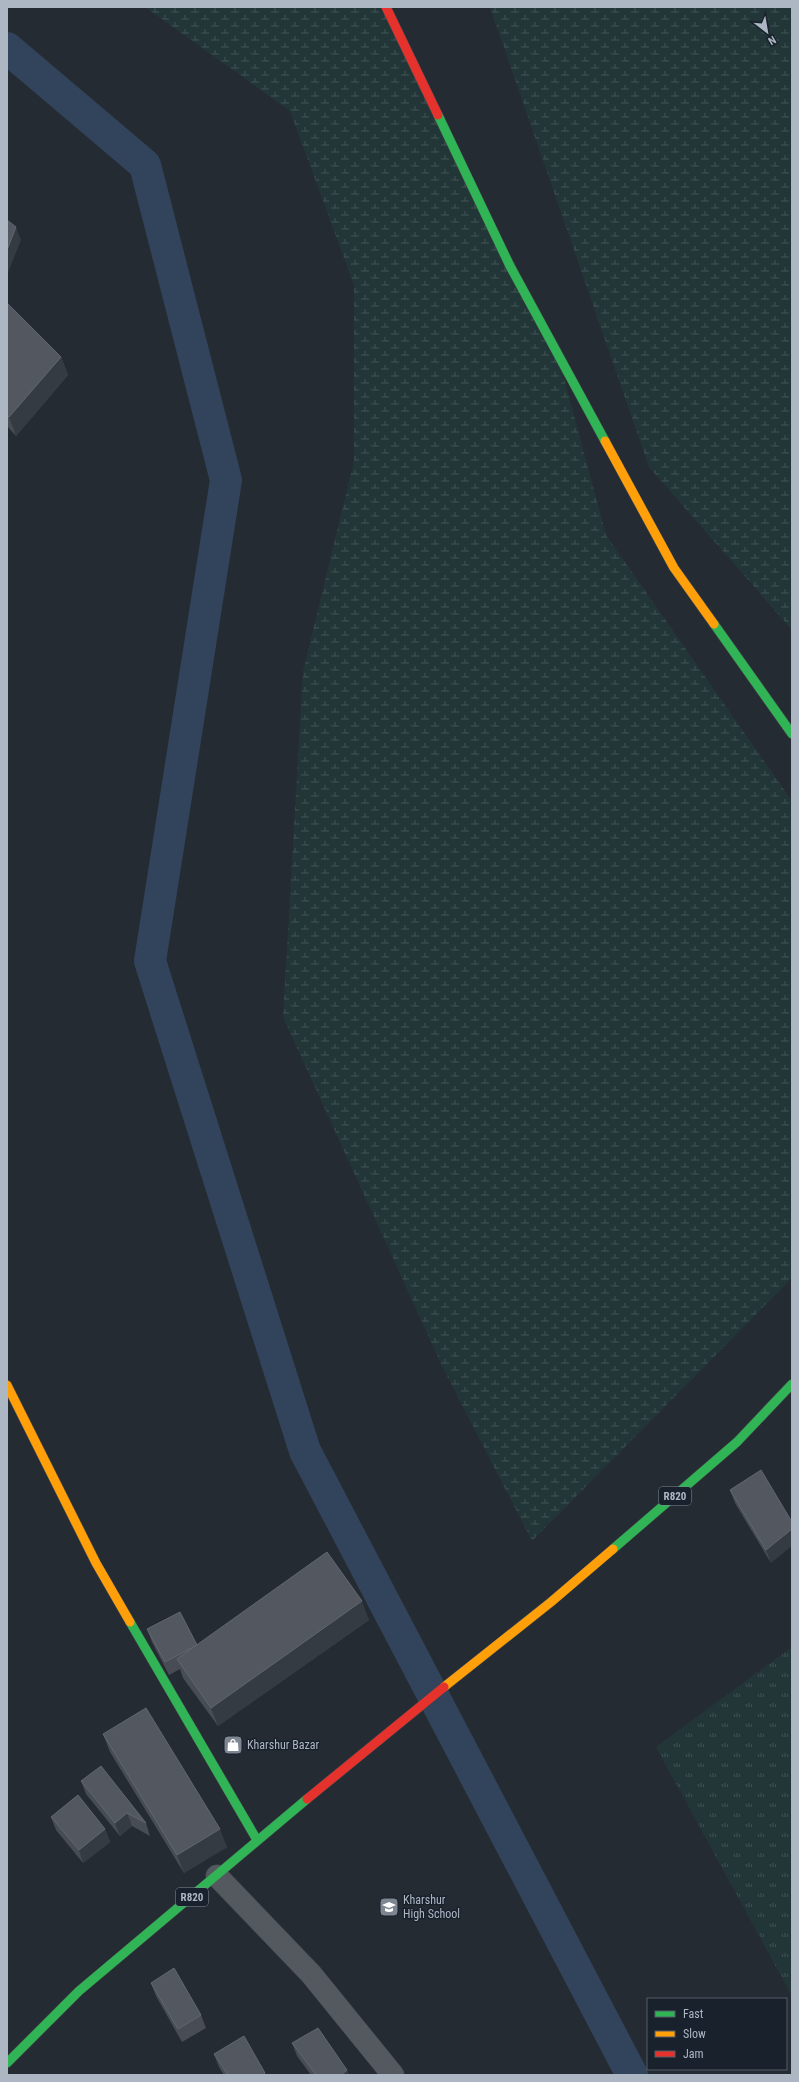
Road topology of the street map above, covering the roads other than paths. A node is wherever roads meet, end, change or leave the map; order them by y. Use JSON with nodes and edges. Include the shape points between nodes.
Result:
{"nodes":[{"id":1,"x":386,"y":7,"type":"edge"},
{"id":2,"x":792,"y":734,"type":"edge"},
{"id":3,"x":792,"y":1384,"type":"edge"},
{"id":4,"x":7,"y":1385,"type":"edge"},
{"id":5,"x":257,"y":1840,"type":"junction"},
{"id":6,"x":217,"y":1876,"type":"junction"},
{"id":7,"x":7,"y":2063,"type":"edge"},
{"id":8,"x":393,"y":2075,"type":"edge"}],
"edges":[{"from":1,"to":2,"type":"street","via":[[510,266],[674,568]]},
{"from":3,"to":5,"type":"street","number":"R820","via":[[737,1442],[551,1602],[382,1736]]},
{"from":4,"to":5,"type":"street","via":[[96,1563]]},
{"from":5,"to":6,"type":"street","number":"R820"},
{"from":6,"to":7,"type":"street","number":"R820","via":[[79,1991]]},
{"from":6,"to":8,"type":"street","via":[[311,1974]]}]}
